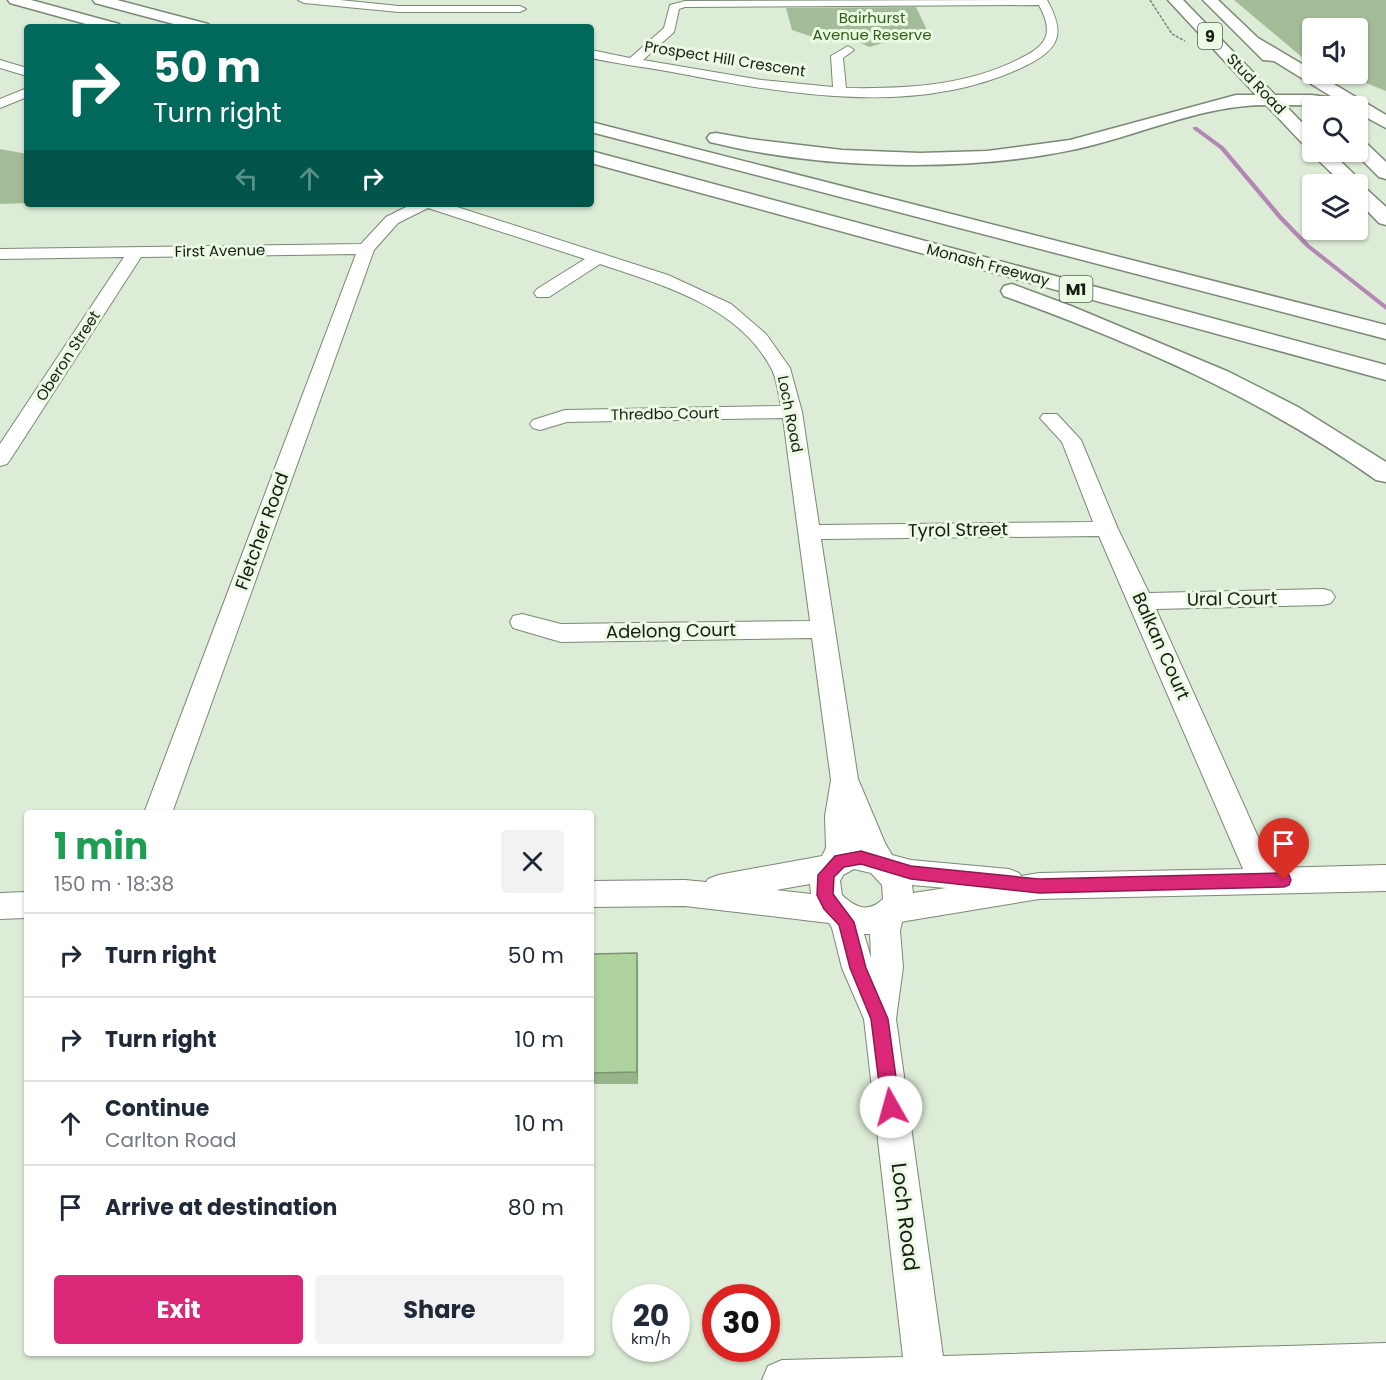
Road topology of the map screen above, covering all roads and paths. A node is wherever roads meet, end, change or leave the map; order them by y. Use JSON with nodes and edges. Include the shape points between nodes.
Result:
{"nodes":[{"id":1,"x":15,"y":0,"type":"edge"},
{"id":2,"x":100,"y":0,"type":"edge"},
{"id":3,"x":304,"y":0,"type":"edge"},
{"id":4,"x":1175,"y":0,"type":"edge"},
{"id":5,"x":1210,"y":0,"type":"edge"},
{"id":6,"x":1041,"y":1,"type":"edge"},
{"id":7,"x":521,"y":4,"type":"edge"},
{"id":8,"x":520,"y":23,"type":"dead end"},
{"id":9,"x":103,"y":24,"type":"edge"},
{"id":10,"x":192,"y":24,"type":"edge"},
{"id":11,"x":1255,"y":42,"type":"junction"},
{"id":12,"x":848,"y":50,"type":"dead end"},
{"id":13,"x":594,"y":54,"type":"edge"},
{"id":14,"x":634,"y":61,"type":"junction"},
{"id":15,"x":0,"y":64,"type":"edge"},
{"id":16,"x":24,"y":71,"type":"edge"},
{"id":17,"x":1245,"y":72,"type":"junction"},
{"id":18,"x":840,"y":91,"type":"junction"},
{"id":19,"x":24,"y":93,"type":"edge"},
{"id":20,"x":1308,"y":96,"type":"edge"},
{"id":21,"x":1271,"y":99,"type":"junction"},
{"id":22,"x":1302,"y":102,"type":"edge"},
{"id":23,"x":0,"y":104,"type":"edge"},
{"id":24,"x":594,"y":114,"type":"edge"},
{"id":25,"x":1372,"y":115,"type":"edge"},
{"id":26,"x":1166,"y":119,"type":"junction"},
{"id":27,"x":594,"y":128,"type":"edge"},
{"id":28,"x":1302,"y":132,"type":"edge"},
{"id":29,"x":1368,"y":155,"type":"edge"},
{"id":30,"x":594,"y":158,"type":"edge"},
{"id":31,"x":1331,"y":162,"type":"edge"},
{"id":32,"x":1386,"y":173,"type":"edge"},
{"id":33,"x":1343,"y":174,"type":"edge"},
{"id":34,"x":1368,"y":200,"type":"edge"},
{"id":35,"x":765,"y":205,"type":"junction"},
{"id":36,"x":418,"y":207,"type":"edge"},
{"id":37,"x":441,"y":207,"type":"edge"},
{"id":38,"x":1386,"y":219,"type":"edge"},
{"id":39,"x":366,"y":249,"type":"junction"},
{"id":40,"x":136,"y":252,"type":"junction"},
{"id":41,"x":0,"y":254,"type":"edge"},
{"id":42,"x":597,"y":259,"type":"junction"},
{"id":43,"x":543,"y":293,"type":"dead end"},
{"id":44,"x":1386,"y":332,"type":"edge"},
{"id":45,"x":1386,"y":373,"type":"edge"},
{"id":46,"x":792,"y":412,"type":"junction"},
{"id":47,"x":1050,"y":418,"type":"dead end"},
{"id":48,"x":540,"y":424,"type":"dead end"},
{"id":49,"x":0,"y":460,"type":"edge"},
{"id":50,"x":1386,"y":474,"type":"edge"},
{"id":51,"x":1107,"y":529,"type":"junction"},
{"id":52,"x":809,"y":532,"type":"junction"},
{"id":53,"x":1323,"y":597,"type":"dead end"},
{"id":54,"x":1141,"y":601,"type":"junction"},
{"id":55,"x":522,"y":622,"type":"dead end"},
{"id":56,"x":822,"y":629,"type":"junction"},
{"id":57,"x":844,"y":779,"type":"junction"},
{"id":58,"x":159,"y":810,"type":"edge"},
{"id":59,"x":883,"y":865,"type":"junction"},
{"id":60,"x":832,"y":867,"type":"junction"},
{"id":61,"x":1386,"y":878,"type":"edge"},
{"id":62,"x":1263,"y":881,"type":"junction"},
{"id":63,"x":1039,"y":886,"type":"junction"},
{"id":64,"x":685,"y":893,"type":"junction"},
{"id":65,"x":594,"y":894,"type":"edge"},
{"id":66,"x":24,"y":905,"type":"edge"},
{"id":67,"x":0,"y":906,"type":"edge"},
{"id":68,"x":838,"y":912,"type":"junction"},
{"id":69,"x":889,"y":914,"type":"junction"},
{"id":70,"x":880,"y":1019,"type":"junction"},
{"id":71,"x":1386,"y":1363,"type":"edge"},
{"id":72,"x":926,"y":1377,"type":"edge"},
{"id":73,"x":782,"y":1380,"type":"edge"}],
"edges":[{"from":1,"to":9,"type":"highway"},
{"from":2,"to":10,"type":"highway"},
{"from":3,"to":7,"type":"street","via":[[399,9]]},
{"from":4,"to":17,"type":"highway","name":"Stud Road","number":"9"},
{"from":5,"to":11,"type":"highway","name":"Stud Road","number":"9"},
{"from":6,"to":14,"type":"street","via":[[685,4],[674,7],[670,30]]},
{"from":6,"to":18,"type":"street","name":"Prospect Hill Crescent","via":[[1053,32],[1047,45],[1028,60],[991,75],[943,86]]},
{"from":7,"to":8,"type":"street"},
{"from":11,"to":20,"type":"highway","name":"Stud Road","number":"9"},
{"from":11,"to":25,"type":"highway"},
{"from":12,"to":18,"type":"street","via":[[837,56]]},
{"from":13,"to":14,"type":"street","name":"Prospect Hill Crescent"},
{"from":14,"to":18,"type":"street","name":"Prospect Hill Crescent","via":[[786,88]]},
{"from":15,"to":16,"type":"street"},
{"from":17,"to":21,"type":"highway","name":"Stud Road","number":"9"},
{"from":17,"to":26,"type":"highway","via":[[1241,79],[1169,113]]},
{"from":19,"to":23,"type":"street"},
{"from":21,"to":22,"type":"highway"},
{"from":21,"to":26,"type":"highway","via":[[1236,100]]},
{"from":21,"to":28,"type":"highway","name":"Stud Road","number":"9"},
{"from":24,"to":26,"type":"highway","via":[[750,145],[830,155],[931,159],[987,157],[1071,145]]},
{"from":27,"to":44,"type":"highway","name":"Monash Freeway","number":"M1"},
{"from":29,"to":32,"type":"highway"},
{"from":30,"to":35,"type":"highway","name":"Monash Freeway","number":"M1"},
{"from":31,"to":33,"type":"highway"},
{"from":34,"to":38,"type":"highway"},
{"from":35,"to":45,"type":"highway","name":"Monash Freeway","number":"M1"},
{"from":35,"to":50,"type":"highway","via":[[1030,298],[1228,380],[1358,453]]},
{"from":36,"to":39,"type":"street","via":[[392,220]]},
{"from":37,"to":42,"type":"street","name":"Loch Road"},
{"from":39,"to":40,"type":"street","name":"First Avenue"},
{"from":39,"to":58,"type":"street","name":"Fletcher Road"},
{"from":40,"to":41,"type":"street","name":"First Avenue"},
{"from":40,"to":49,"type":"street","name":"Oberon Street"},
{"from":42,"to":43,"type":"street"},
{"from":42,"to":46,"type":"street","name":"Loch Road","via":[[662,279],[724,308],[760,338],[781,368]]},
{"from":46,"to":48,"type":"street","name":"Thredbo Court","via":[[565,416]]},
{"from":46,"to":52,"type":"street","name":"Loch Road"},
{"from":47,"to":51,"type":"street","name":"Balkan Court","via":[[1071,440]]},
{"from":51,"to":52,"type":"street","name":"Tyrol Street"},
{"from":51,"to":54,"type":"street","name":"Balkan Court"},
{"from":52,"to":56,"type":"street","name":"Loch Road"},
{"from":53,"to":54,"type":"street","name":"Ural Court"},
{"from":54,"to":62,"type":"street","name":"Balkan Court"},
{"from":55,"to":56,"type":"street","name":"Adelong Court","via":[[561,633]]},
{"from":56,"to":57,"type":"street","name":"Loch Road"},
{"from":57,"to":59,"type":"street","name":"Loch Road"},
{"from":57,"to":60,"type":"street","name":"Loch Road","via":[[840,848]]},
{"from":59,"to":60,"type":"street","via":[[861,857]]},
{"from":59,"to":63,"type":"street","via":[[911,872]]},
{"from":59,"to":69,"type":"street","via":[[892,873],[899,894]]},
{"from":60,"to":64,"type":"street"},
{"from":60,"to":68,"type":"street","via":[[826,875],[825,895]]},
{"from":61,"to":62,"type":"street"},
{"from":62,"to":63,"type":"street"},
{"from":63,"to":69,"type":"street","via":[[936,902]]},
{"from":64,"to":65,"type":"street"},
{"from":64,"to":68,"type":"street"},
{"from":66,"to":67,"type":"street"},
{"from":68,"to":69,"type":"street","via":[[858,921]]},
{"from":68,"to":70,"type":"street","name":"Loch Road","via":[[846,922],[858,968]]},
{"from":69,"to":70,"type":"street","name":"Loch Road"},
{"from":70,"to":72,"type":"street","name":"Loch Road"},
{"from":71,"to":72,"type":"street"},
{"from":72,"to":73,"type":"street"}]}
